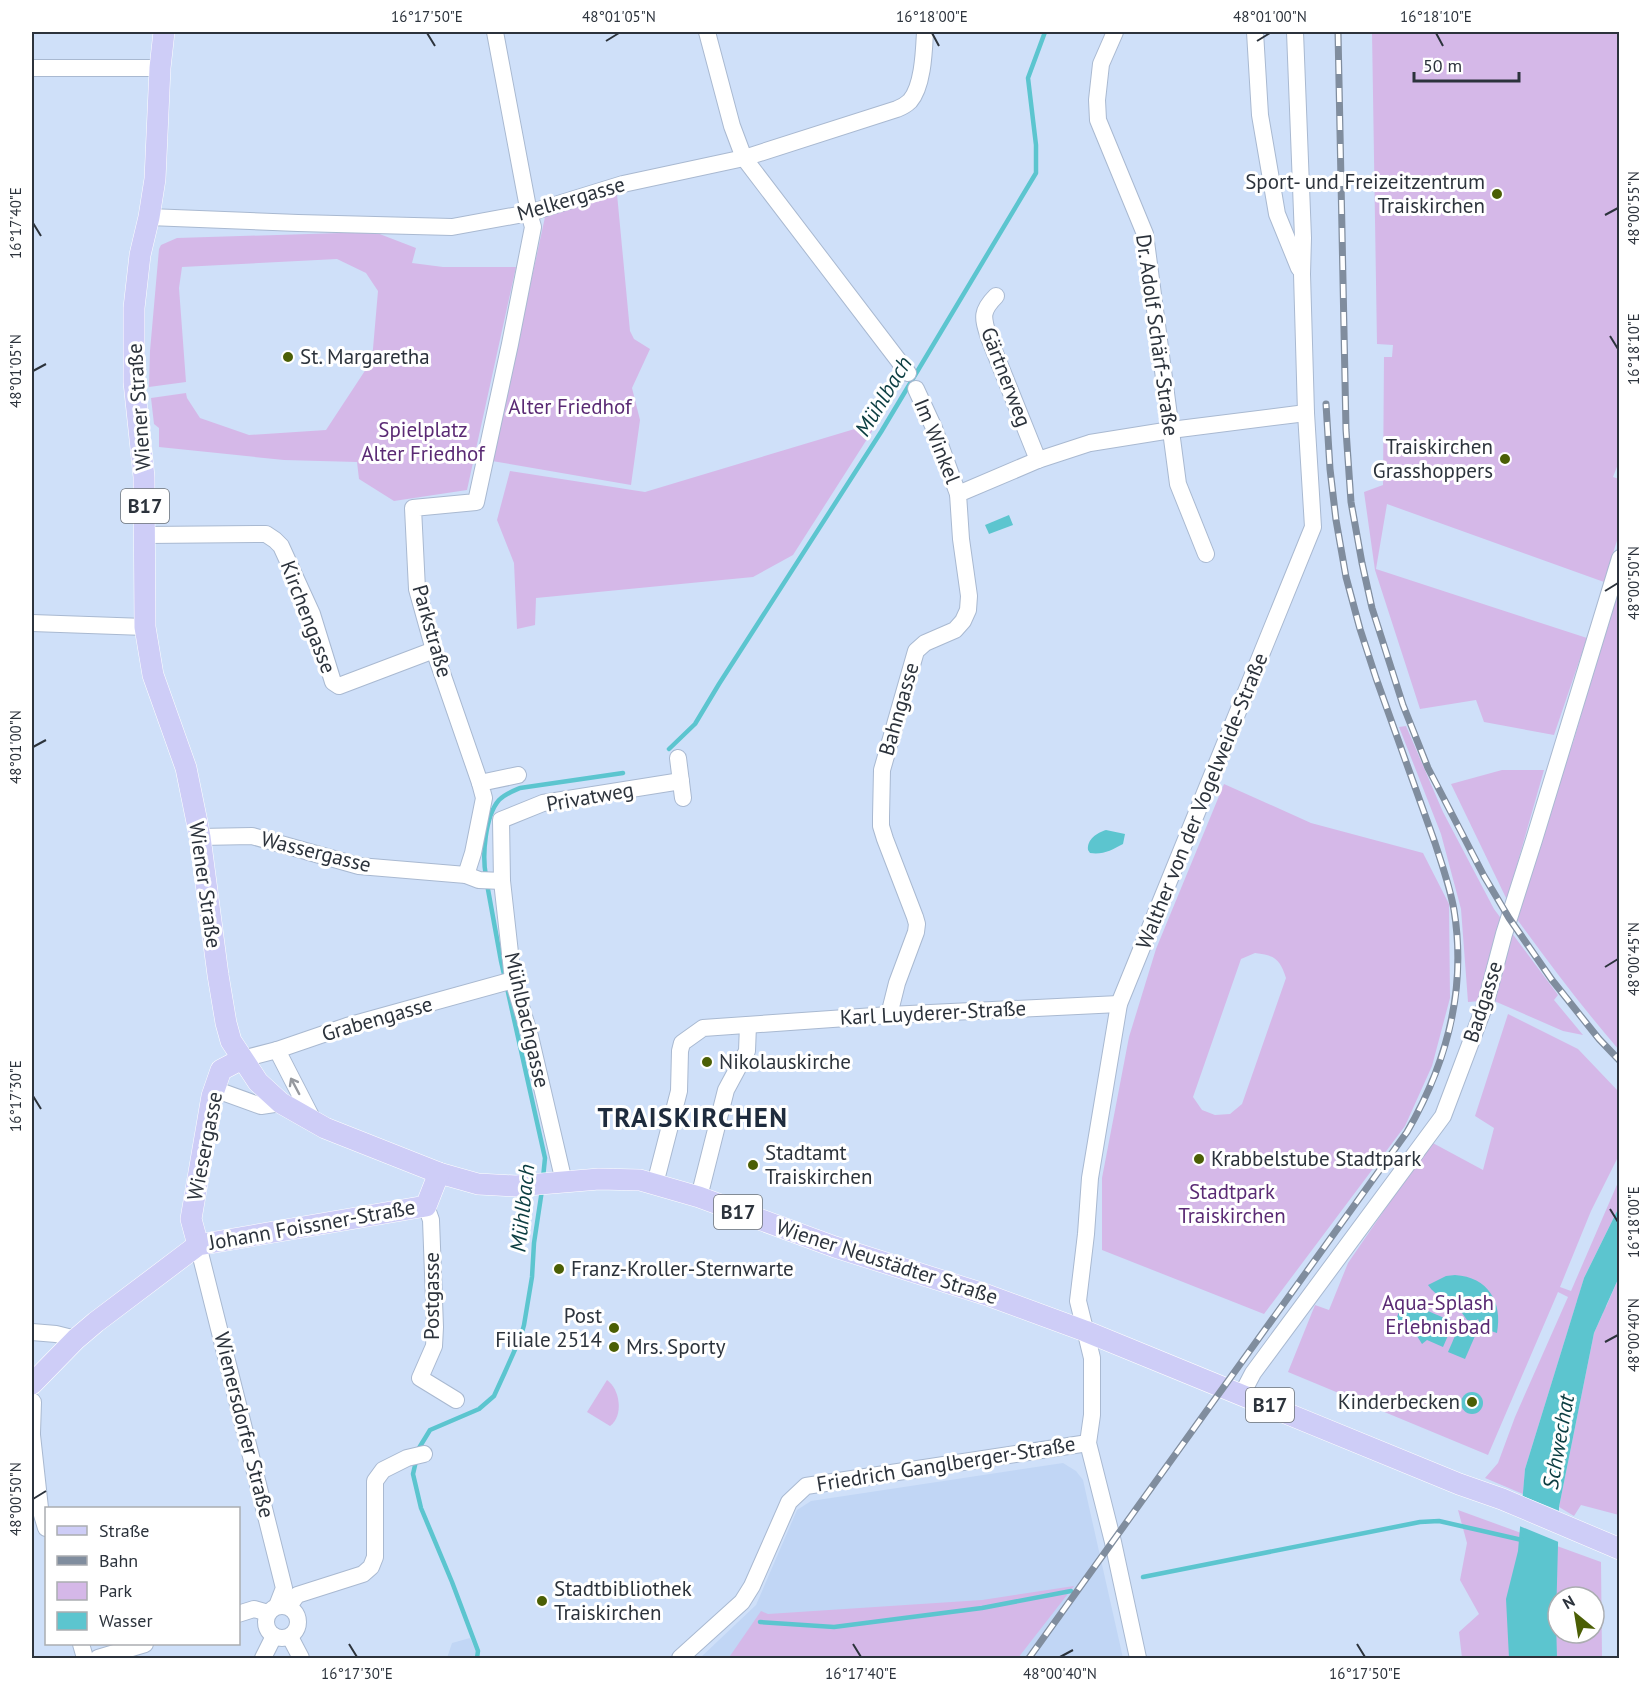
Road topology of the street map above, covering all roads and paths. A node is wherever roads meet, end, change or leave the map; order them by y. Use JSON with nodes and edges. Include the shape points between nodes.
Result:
{"nodes":[{"id":1,"x":164,"y":32,"type":"edge"},
{"id":2,"x":495,"y":32,"type":"edge"},
{"id":3,"x":707,"y":32,"type":"edge"},
{"id":4,"x":925,"y":32,"type":"edge"},
{"id":5,"x":1115,"y":32,"type":"edge"},
{"id":6,"x":1255,"y":32,"type":"edge"},
{"id":7,"x":1295,"y":32,"type":"edge"},
{"id":8,"x":32,"y":68,"type":"edge"},
{"id":9,"x":160,"y":68,"type":"junction"},
{"id":10,"x":744,"y":158,"type":"junction"},
{"id":11,"x":529,"y":213,"type":"junction"},
{"id":12,"x":149,"y":217,"type":"junction"},
{"id":13,"x":1302,"y":274,"type":"junction"},
{"id":14,"x":996,"y":296,"type":"dead end"},
{"id":15,"x":908,"y":373,"type":"dead end"},
{"id":16,"x":916,"y":389,"type":"dead end"},
{"id":17,"x":1306,"y":413,"type":"junction"},
{"id":18,"x":1171,"y":430,"type":"junction"},
{"id":19,"x":1038,"y":460,"type":"junction"},
{"id":20,"x":958,"y":494,"type":"junction"},
{"id":21,"x":146,"y":535,"type":"junction"},
{"id":22,"x":1206,"y":554,"type":"dead end"},
{"id":23,"x":1620,"y":558,"type":"edge"},
{"id":24,"x":32,"y":623,"type":"edge"},
{"id":25,"x":145,"y":627,"type":"junction"},
{"id":26,"x":435,"y":650,"type":"junction"},
{"id":27,"x":678,"y":758,"type":"dead end"},
{"id":28,"x":518,"y":775,"type":"dead end"},
{"id":29,"x":480,"y":783,"type":"junction"},
{"id":30,"x":501,"y":820,"type":"joint"},
{"id":31,"x":200,"y":837,"type":"junction"},
{"id":32,"x":485,"y":879,"type":"junction"},
{"id":33,"x":507,"y":982,"type":"junction"},
{"id":34,"x":1119,"y":1004,"type":"junction"},
{"id":35,"x":889,"y":1015,"type":"junction"},
{"id":36,"x":748,"y":1025,"type":"junction"},
{"id":37,"x":276,"y":1050,"type":"junction"},
{"id":38,"x":242,"y":1059,"type":"junction"},
{"id":39,"x":214,"y":1089,"type":"junction"},
{"id":40,"x":281,"y":1103,"type":"junction"},
{"id":41,"x":314,"y":1122,"type":"junction"},
{"id":42,"x":439,"y":1173,"type":"junction"},
{"id":43,"x":658,"y":1174,"type":"junction"},
{"id":44,"x":551,"y":1183,"type":"junction"},
{"id":45,"x":699,"y":1197,"type":"junction"},
{"id":46,"x":426,"y":1206,"type":"junction"},
{"id":47,"x":198,"y":1245,"type":"junction"},
{"id":48,"x":1085,"y":1330,"type":"junction"},
{"id":49,"x":32,"y":1332,"type":"edge"},
{"id":50,"x":76,"y":1339,"type":"junction"},
{"id":51,"x":32,"y":1384,"type":"edge"},
{"id":52,"x":1242,"y":1394,"type":"junction"},
{"id":53,"x":456,"y":1400,"type":"dead end"},
{"id":54,"x":32,"y":1401,"type":"edge"},
{"id":55,"x":32,"y":1434,"type":"edge"},
{"id":56,"x":1089,"y":1443,"type":"junction"},
{"id":57,"x":424,"y":1454,"type":"dead end"},
{"id":58,"x":45,"y":1525,"type":"edge"},
{"id":59,"x":1620,"y":1549,"type":"edge"},
{"id":60,"x":278,"y":1608,"type":"junction"},
{"id":61,"x":240,"y":1613,"type":"edge"},
{"id":62,"x":282,"y":1636,"type":"junction"},
{"id":63,"x":142,"y":1645,"type":"edge"},
{"id":64,"x":682,"y":1656,"type":"edge"},
{"id":65,"x":98,"y":1659,"type":"edge"},
{"id":66,"x":263,"y":1659,"type":"edge"},
{"id":67,"x":301,"y":1659,"type":"edge"},
{"id":68,"x":703,"y":1659,"type":"edge"},
{"id":69,"x":1138,"y":1659,"type":"edge"}],
"edges":[{"from":1,"to":9,"type":"main road","name":"Wiener Straße","number":"B17"},
{"from":2,"to":11,"type":"street"},
{"from":3,"to":10,"type":"street"},
{"from":4,"to":10,"type":"street","name":"Melkergasse","via":[[919,82],[908,104]]},
{"from":5,"to":18,"type":"street","name":"Dr. Adolf Schärf-Straße","via":[[1101,64],[1098,120],[1145,234]]},
{"from":6,"to":13,"type":"street","name":"Walther von der Vogelweide-Straße","via":[[1260,115],[1277,214]]},
{"from":7,"to":13,"type":"street","name":"Walther von der Vogelweide-Straße"},
{"from":8,"to":9,"type":"street"},
{"from":9,"to":12,"type":"main road","name":"Wiener Straße","number":"B17","via":[[155,179]]},
{"from":10,"to":11,"type":"street","name":"Melkergasse","via":[[623,184]]},
{"from":10,"to":15,"type":"street"},
{"from":11,"to":12,"type":"street","name":"Melkergasse","via":[[452,227]]},
{"from":11,"to":26,"type":"street","name":"Parkstraße","via":[[531,239],[476,502],[413,508],[417,589]]},
{"from":12,"to":21,"type":"main road","name":"Wiener Straße","number":"B17","via":[[134,308]]},
{"from":13,"to":17,"type":"street","name":"Walther von der Vogelweide-Straße"},
{"from":14,"to":19,"type":"street","name":"Gärtnerweg","via":[[983,317]]},
{"from":16,"to":20,"type":"street","name":"Im Winkel"},
{"from":17,"to":18,"type":"street"},
{"from":17,"to":34,"type":"street","name":"Walther von der Vogelweide-Straße","via":[[1313,527]]},
{"from":18,"to":19,"type":"street","via":[[1090,443]]},
{"from":18,"to":22,"type":"street","name":"Dr. Adolf Schärf-Straße","via":[[1178,484]]},
{"from":19,"to":20,"type":"street"},
{"from":20,"to":35,"type":"street","name":"Bahngasse","via":[[968,610],[955,630],[916,651],[882,770],[881,826],[917,924]]},
{"from":21,"to":25,"type":"main road","name":"Wiener Straße","number":"B17"},
{"from":21,"to":26,"type":"street","name":"Kirchengasse","via":[[266,534],[275,540],[312,614],[333,682],[339,686]]},
{"from":23,"to":52,"type":"street","name":"Badgasse","via":[[1486,1002],[1443,1116],[1252,1373]]},
{"from":24,"to":25,"type":"street"},
{"from":25,"to":31,"type":"main road","name":"Wiener Straße","number":"B17","via":[[153,675],[186,768]]},
{"from":26,"to":29,"type":"street","name":"Parkstraße"},
{"from":27,"to":30,"type":"street","name":"Privatweg","via":[[682,790],[543,803]]},
{"from":28,"to":29,"type":"street"},
{"from":29,"to":32,"type":"street","name":"Mühlbachgasse","via":[[484,798],[473,853]]},
{"from":30,"to":32,"type":"street","name":"Mühlbachgasse"},
{"from":31,"to":32,"type":"street","name":"Wassergasse","via":[[252,836],[359,866]]},
{"from":31,"to":38,"type":"main road","name":"Wiener Straße","number":"B17","via":[[226,1023]]},
{"from":32,"to":33,"type":"street","name":"Mühlbachgasse"},
{"from":33,"to":37,"type":"street","name":"Grabengasse"},
{"from":33,"to":44,"type":"street","name":"Mühlbachgasse","via":[[530,1036]]},
{"from":34,"to":35,"type":"street","name":"Karl Luyderer-Straße"},
{"from":34,"to":48,"type":"street","name":"Walther von der Vogelweide-Straße","via":[[1090,1178],[1078,1301]]},
{"from":35,"to":36,"type":"street","name":"Karl Luyderer-Straße"},
{"from":36,"to":43,"type":"street","name":"Karl Luyderer-Straße","via":[[703,1028],[682,1043],[679,1092]]},
{"from":36,"to":45,"type":"street","via":[[747,1051],[726,1090]]},
{"from":37,"to":38,"type":"street","name":"Grabengasse"},
{"from":41,"to":37,"type":"street","one_way":true},
{"from":38,"to":39,"type":"main road","name":"Wiesergasse","via":[[221,1070]]},
{"from":38,"to":40,"type":"main road","name":"Wiener Neustädter Straße","number":"B17","via":[[258,1082]]},
{"from":39,"to":40,"type":"street","via":[[261,1106]]},
{"from":39,"to":47,"type":"main road","name":"Wiesergasse","via":[[191,1219]]},
{"from":40,"to":41,"type":"main road","name":"Wiener Neustädter Straße","number":"B17"},
{"from":41,"to":42,"type":"main road","name":"Wiener Neustädter Straße","number":"B17"},
{"from":42,"to":44,"type":"main road","name":"Wiener Neustädter Straße","number":"B17","via":[[478,1184]]},
{"from":42,"to":46,"type":"main road","name":"Johann Foissner-Straße"},
{"from":43,"to":44,"type":"main road","name":"Wiener Neustädter Straße","number":"B17","via":[[640,1180]]},
{"from":43,"to":45,"type":"main road","name":"Wiener Neustädter Straße","number":"B17"},
{"from":45,"to":48,"type":"main road","name":"Wiener Neustädter Straße","number":"B17"},
{"from":46,"to":47,"type":"main road","name":"Johann Foissner-Straße"},
{"from":46,"to":53,"type":"street","name":"Postgasse","via":[[431,1220],[435,1327],[434,1346],[420,1378]]},
{"from":47,"to":50,"type":"main road"},
{"from":47,"to":60,"type":"street","name":"Wienersdorfer Straße","via":[[284,1588]]},
{"from":48,"to":52,"type":"main road","name":"Wiener Neustädter Straße","number":"B17"},
{"from":48,"to":56,"type":"street","name":"Walther von der Vogelweide-Straße","via":[[1092,1358]]},
{"from":49,"to":50,"type":"street"},
{"from":50,"to":51,"type":"main road"},
{"from":52,"to":59,"type":"main road","name":"Wiener Neustädter Straße","number":"B17"},
{"from":54,"to":55,"type":"street"},
{"from":55,"to":58,"type":"street"},
{"from":56,"to":64,"type":"street","name":"Friedrich Ganglberger-Straße","via":[[806,1486],[789,1502],[742,1602]]},
{"from":56,"to":69,"type":"street","name":"Walther von der Vogelweide-Straße"},
{"from":57,"to":60,"type":"street","via":[[383,1470],[375,1481],[375,1557],[371,1567],[363,1574],[297,1595]]},
{"from":60,"to":61,"type":"street"},
{"from":60,"to":62,"type":"street","via":[[266,1626]]},
{"from":60,"to":62,"type":"street","via":[[298,1615],[298,1627]]},
{"from":62,"to":66,"type":"street"},
{"from":62,"to":67,"type":"street"},
{"from":63,"to":65,"type":"street"},
{"from":64,"to":68,"type":"street"}]}
